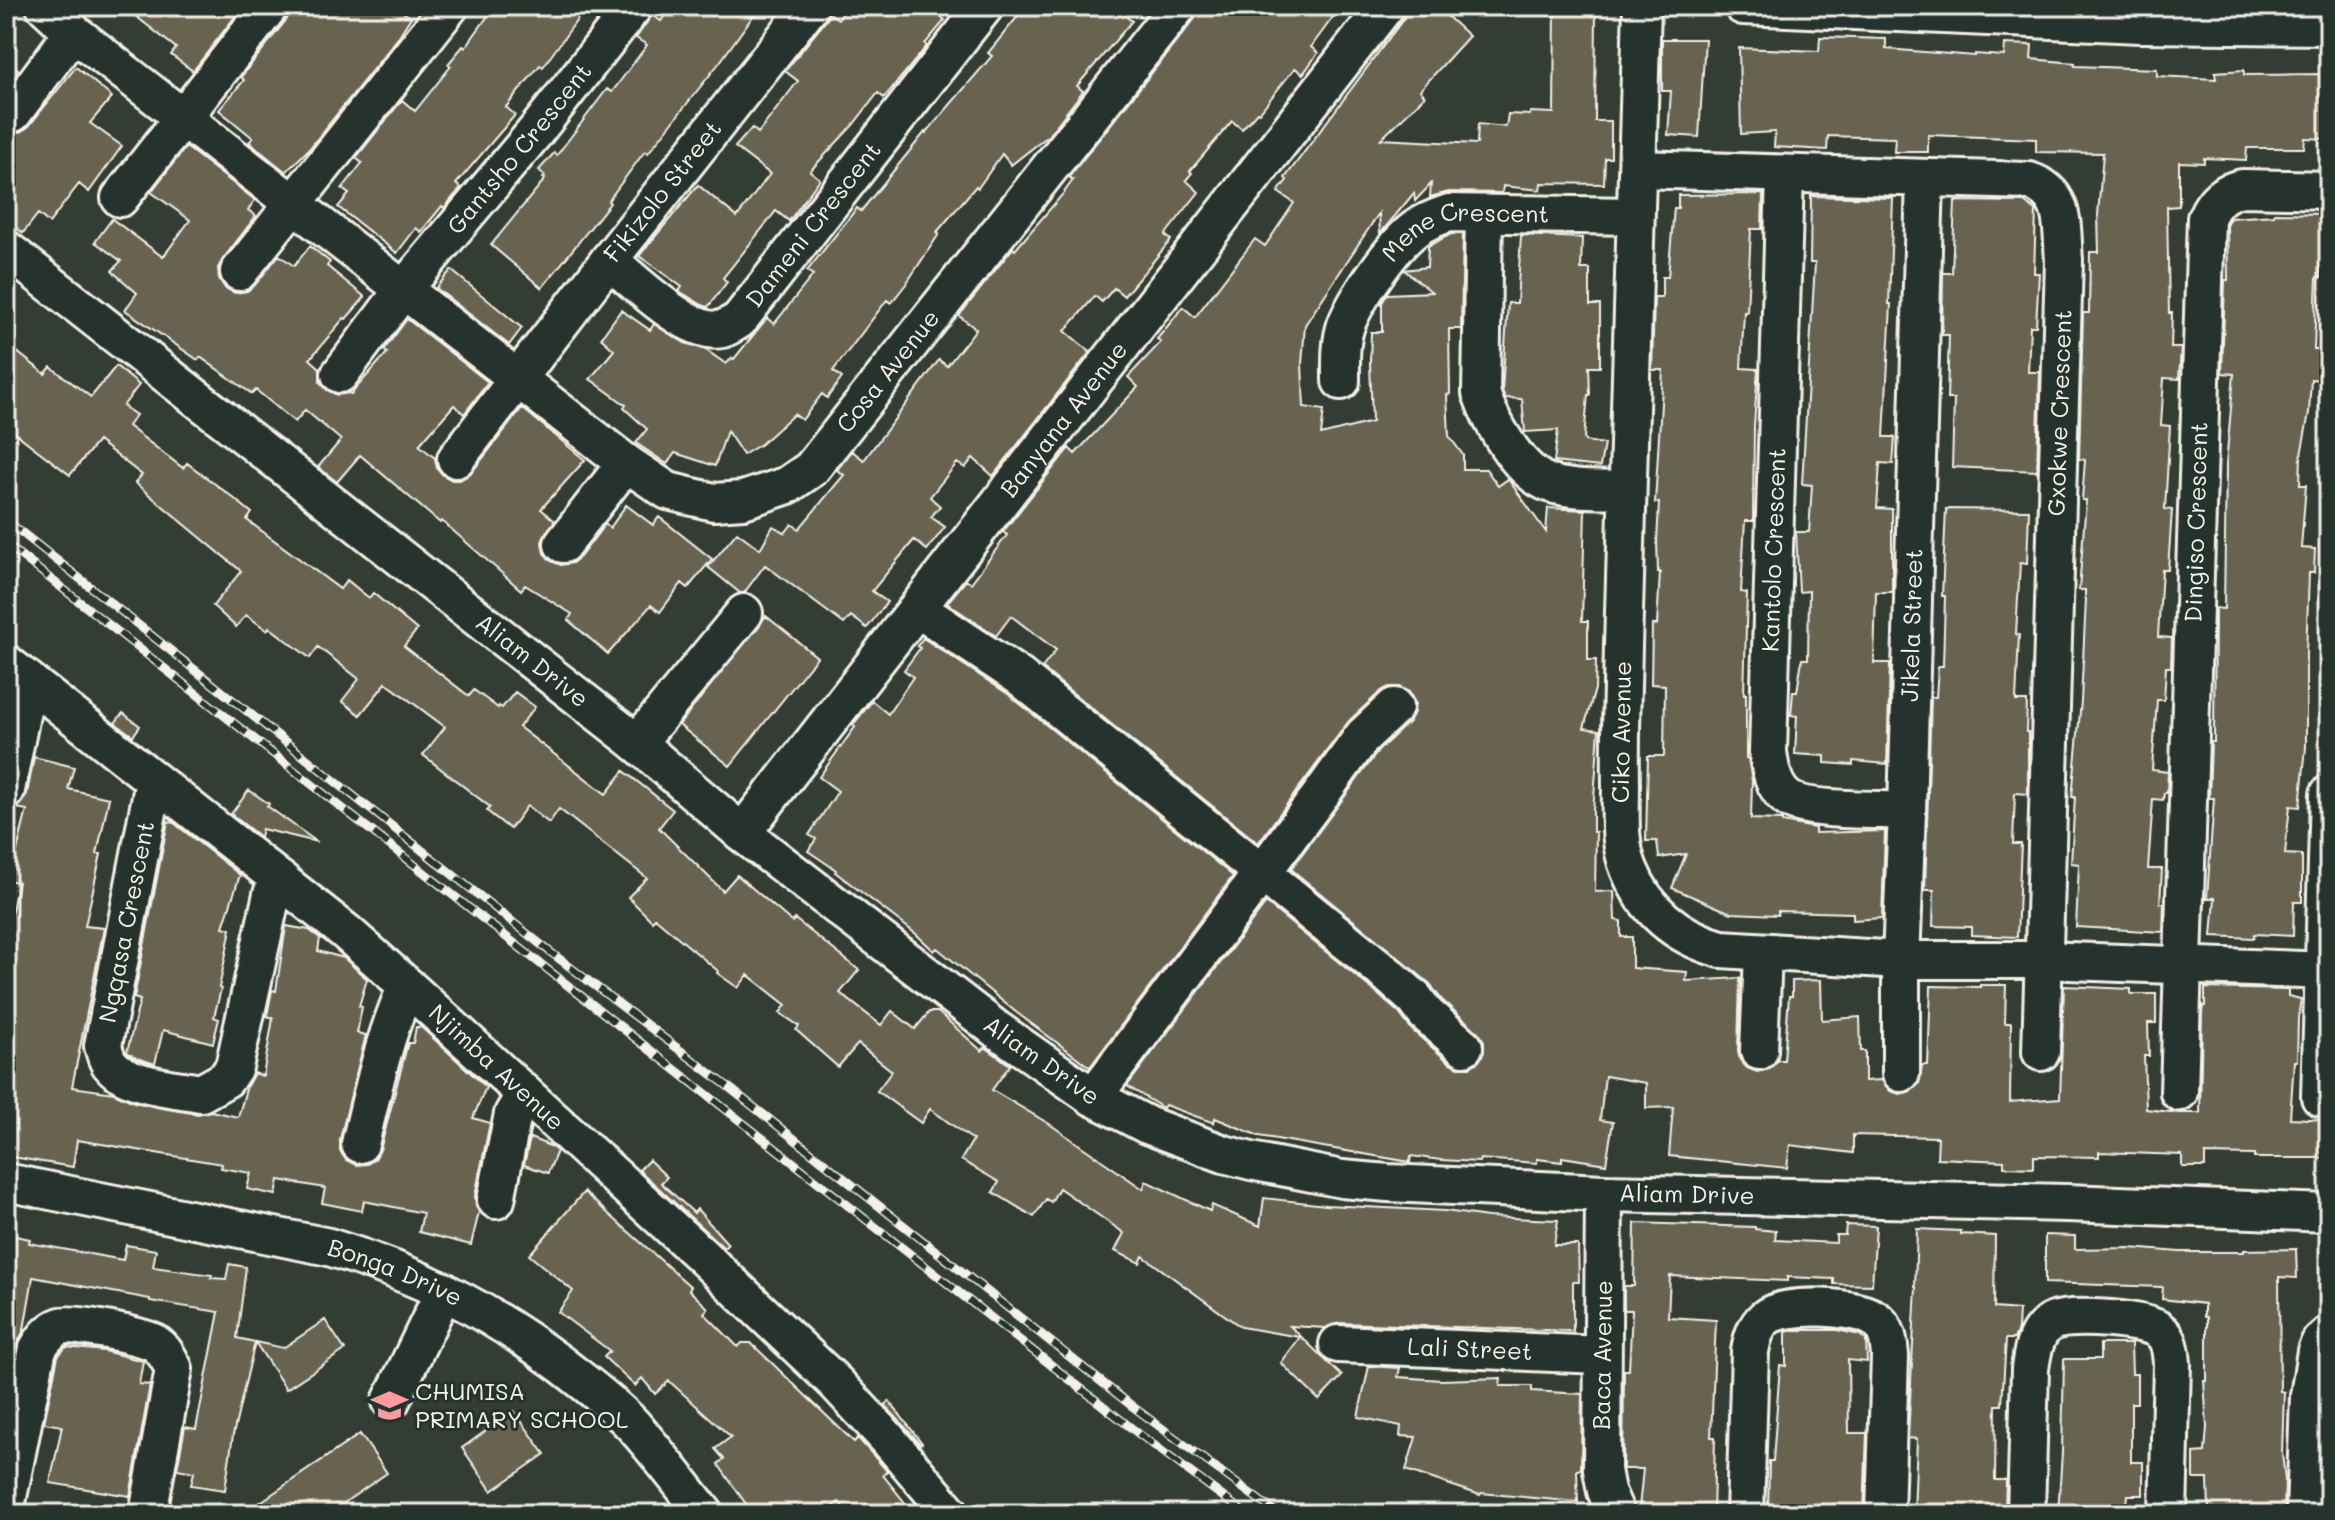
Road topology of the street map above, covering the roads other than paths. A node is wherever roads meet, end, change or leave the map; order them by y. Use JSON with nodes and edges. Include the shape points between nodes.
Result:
{"nodes":[{"id":1,"x":45,"y":6,"type":"edge"},
{"id":2,"x":270,"y":6,"type":"edge"},
{"id":3,"x":450,"y":6,"type":"edge"},
{"id":4,"x":634,"y":6,"type":"edge"},
{"id":5,"x":810,"y":6,"type":"edge"},
{"id":6,"x":985,"y":6,"type":"edge"},
{"id":7,"x":1178,"y":6,"type":"edge"},
{"id":8,"x":1386,"y":6,"type":"edge"},
{"id":9,"x":1642,"y":6,"type":"edge"},
{"id":10,"x":1743,"y":6,"type":"edge"},
{"id":11,"x":2329,"y":26,"type":"edge"},
{"id":12,"x":73,"y":32,"type":"junction"},
{"id":13,"x":13,"y":113,"type":"dead end"},
{"id":14,"x":183,"y":118,"type":"junction"},
{"id":15,"x":1638,"y":169,"type":"junction"},
{"id":16,"x":1785,"y":175,"type":"junction"},
{"id":17,"x":1925,"y":178,"type":"junction"},
{"id":18,"x":2329,"y":190,"type":"edge"},
{"id":19,"x":120,"y":198,"type":"dead end"},
{"id":20,"x":293,"y":203,"type":"junction"},
{"id":21,"x":1484,"y":214,"type":"junction"},
{"id":22,"x":1635,"y":216,"type":"junction"},
{"id":23,"x":6,"y":249,"type":"edge"},
{"id":24,"x":609,"y":260,"type":"junction"},
{"id":25,"x":239,"y":272,"type":"dead end"},
{"id":26,"x":403,"y":290,"type":"junction"},
{"id":27,"x":340,"y":374,"type":"dead end"},
{"id":28,"x":517,"y":379,"type":"junction"},
{"id":29,"x":1341,"y":381,"type":"dead end"},
{"id":30,"x":456,"y":459,"type":"dead end"},
{"id":31,"x":626,"y":463,"type":"junction"},
{"id":32,"x":1626,"y":490,"type":"junction"},
{"id":33,"x":563,"y":544,"type":"dead end"},
{"id":34,"x":918,"y":609,"type":"junction"},
{"id":35,"x":744,"y":613,"type":"dead end"},
{"id":36,"x":17,"y":672,"type":"edge"},
{"id":37,"x":1394,"y":707,"type":"dead end"},
{"id":38,"x":637,"y":743,"type":"junction"},
{"id":39,"x":154,"y":781,"type":"junction"},
{"id":40,"x":6,"y":790,"type":"edge"},
{"id":41,"x":2329,"y":794,"type":"edge"},
{"id":42,"x":1907,"y":811,"type":"junction"},
{"id":43,"x":2329,"y":820,"type":"edge"},
{"id":44,"x":742,"y":833,"type":"junction"},
{"id":45,"x":1261,"y":874,"type":"junction"},
{"id":46,"x":282,"y":881,"type":"junction"},
{"id":47,"x":1763,"y":953,"type":"junction"},
{"id":48,"x":1901,"y":960,"type":"junction"},
{"id":49,"x":2043,"y":960,"type":"junction"},
{"id":50,"x":2183,"y":964,"type":"junction"},
{"id":51,"x":2326,"y":971,"type":"edge"},
{"id":52,"x":407,"y":986,"type":"junction"},
{"id":53,"x":1464,"y":1047,"type":"dead end"},
{"id":54,"x":1759,"y":1051,"type":"dead end"},
{"id":55,"x":2041,"y":1052,"type":"dead end"},
{"id":56,"x":1901,"y":1073,"type":"dead end"},
{"id":57,"x":2179,"y":1092,"type":"dead end"},
{"id":58,"x":525,"y":1094,"type":"junction"},
{"id":59,"x":1093,"y":1097,"type":"junction"},
{"id":60,"x":2320,"y":1097,"type":"dead end"},
{"id":61,"x":360,"y":1144,"type":"dead end"},
{"id":62,"x":6,"y":1182,"type":"edge"},
{"id":63,"x":1604,"y":1193,"type":"junction"},
{"id":64,"x":496,"y":1200,"type":"dead end"},
{"id":65,"x":2329,"y":1213,"type":"edge"},
{"id":66,"x":444,"y":1291,"type":"junction"},
{"id":67,"x":2329,"y":1334,"type":"edge"},
{"id":68,"x":1338,"y":1344,"type":"dead end"},
{"id":69,"x":1602,"y":1355,"type":"junction"},
{"id":70,"x":391,"y":1401,"type":"dead end"},
{"id":71,"x":6,"y":1507,"type":"edge"},
{"id":72,"x":148,"y":1514,"type":"edge"},
{"id":73,"x":705,"y":1514,"type":"edge"},
{"id":74,"x":951,"y":1514,"type":"edge"},
{"id":75,"x":1616,"y":1514,"type":"edge"},
{"id":76,"x":1745,"y":1514,"type":"edge"},
{"id":77,"x":1885,"y":1514,"type":"edge"},
{"id":78,"x":2026,"y":1514,"type":"edge"},
{"id":79,"x":2168,"y":1514,"type":"edge"},
{"id":80,"x":2305,"y":1514,"type":"edge"}],
"edges":[{"from":1,"to":12,"type":"street","name":"Cosa Avenue"},
{"from":2,"to":14,"type":"street"},
{"from":3,"to":20,"type":"street"},
{"from":4,"to":26,"type":"street","name":"Gantsho Crescent"},
{"from":5,"to":24,"type":"street","name":"Fikizolo Street"},
{"from":6,"to":24,"type":"street","name":"Dameni Crescent","via":[[739,320],[721,329],[700,327]]},
{"from":7,"to":31,"type":"street","name":"Cosa Avenue","via":[[811,469],[788,485],[743,500],[714,502],[668,491]]},
{"from":8,"to":34,"type":"street","name":"Banyana Avenue"},
{"from":9,"to":15,"type":"street","name":"Ciko Avenue"},
{"from":10,"to":11,"type":"street","via":[[2140,24]]},
{"from":12,"to":13,"type":"street"},
{"from":12,"to":14,"type":"street","name":"Cosa Avenue"},
{"from":14,"to":19,"type":"street"},
{"from":14,"to":20,"type":"street","name":"Cosa Avenue"},
{"from":15,"to":16,"type":"street","name":"Gxokwe Crescent"},
{"from":15,"to":22,"type":"street","name":"Ciko Avenue"},
{"from":16,"to":17,"type":"street","name":"Gxokwe Crescent"},
{"from":16,"to":42,"type":"street","name":"Kantolo Crescent","via":[[1771,772],[1786,798],[1796,803]]},
{"from":17,"to":42,"type":"street","name":"Jikela Street"},
{"from":17,"to":49,"type":"street","name":"Gxokwe Crescent","via":[[2029,181],[2054,196],[2060,217],[2064,260]]},
{"from":18,"to":50,"type":"street","name":"Dingiso Crescent","via":[[2230,190],[2219,196],[2206,218]]},
{"from":20,"to":25,"type":"street"},
{"from":20,"to":26,"type":"street","name":"Cosa Avenue"},
{"from":21,"to":22,"type":"street","name":"Mene Crescent"},
{"from":21,"to":29,"type":"street","name":"Mene Crescent","via":[[1449,213],[1428,220],[1394,250],[1346,326]]},
{"from":21,"to":32,"type":"street","via":[[1481,393],[1487,410],[1521,463],[1547,483]]},
{"from":22,"to":32,"type":"street","name":"Ciko Avenue"},
{"from":23,"to":38,"type":"street","name":"Aliam Drive"},
{"from":24,"to":28,"type":"street","name":"Fikizolo Street"},
{"from":26,"to":27,"type":"street"},
{"from":26,"to":28,"type":"street","name":"Cosa Avenue"},
{"from":28,"to":30,"type":"street"},
{"from":28,"to":31,"type":"street","name":"Cosa Avenue"},
{"from":31,"to":33,"type":"street"},
{"from":32,"to":47,"type":"street","name":"Ciko Avenue","via":[[1621,838],[1629,869],[1656,912],[1696,942]]},
{"from":34,"to":44,"type":"street","name":"Banyana Avenue"},
{"from":34,"to":45,"type":"street","via":[[1020,677]]},
{"from":35,"to":38,"type":"street"},
{"from":36,"to":39,"type":"street","name":"Njimba Avenue"},
{"from":36,"to":40,"type":"street"},
{"from":37,"to":45,"type":"street","via":[[1347,755]]},
{"from":38,"to":44,"type":"street","name":"Aliam Drive"},
{"from":39,"to":46,"type":"street","name":"Njimba Avenue"},
{"from":39,"to":46,"type":"street","name":"Ngqasa Crescent","via":[[103,1046],[117,1072],[201,1093],[226,1079],[234,1067],[272,894]]},
{"from":41,"to":43,"type":"street"},
{"from":42,"to":48,"type":"street","name":"Jikela Street"},
{"from":43,"to":51,"type":"street"},
{"from":44,"to":59,"type":"street","name":"Aliam Drive"},
{"from":45,"to":53,"type":"street","via":[[1387,974]]},
{"from":45,"to":59,"type":"street"},
{"from":46,"to":52,"type":"street","name":"Njimba Avenue"},
{"from":47,"to":48,"type":"street","name":"Ciko Avenue"},
{"from":47,"to":54,"type":"street"},
{"from":48,"to":49,"type":"street","name":"Ciko Avenue"},
{"from":48,"to":56,"type":"street","name":"Jikela Street"},
{"from":49,"to":50,"type":"street","name":"Ciko Avenue"},
{"from":49,"to":55,"type":"street","name":"Gxokwe Crescent"},
{"from":50,"to":51,"type":"street","name":"Ciko Avenue"},
{"from":50,"to":57,"type":"street"},
{"from":51,"to":60,"type":"street"},
{"from":52,"to":58,"type":"street","name":"Njimba Avenue"},
{"from":52,"to":61,"type":"street","via":[[382,1051]]},
{"from":58,"to":64,"type":"street","via":[[513,1114]]},
{"from":58,"to":74,"type":"street","name":"Njimba Avenue","via":[[836,1383]]},
{"from":59,"to":63,"type":"street","name":"Aliam Drive","via":[[1147,1125],[1224,1154],[1342,1179]]},
{"from":62,"to":66,"type":"street","name":"Bonga Drive","via":[[329,1247]]},
{"from":63,"to":65,"type":"street","name":"Aliam Drive"},
{"from":63,"to":69,"type":"street","name":"Baca Avenue"},
{"from":66,"to":70,"type":"street"},
{"from":66,"to":73,"type":"street","name":"Bonga Drive","via":[[515,1331],[598,1393],[631,1424]]},
{"from":67,"to":80,"type":"street","via":[[2316,1351],[2309,1396]]},
{"from":68,"to":69,"type":"street","name":"Lali Street"},
{"from":69,"to":75,"type":"street","name":"Baca Avenue","via":[[1602,1470]]},
{"from":71,"to":72,"type":"street","via":[[38,1348],[50,1332],[68,1325],[141,1337],[156,1344],[174,1369]]},
{"from":76,"to":77,"type":"street","via":[[1754,1332],[1776,1311],[1793,1308],[1867,1314],[1884,1327],[1890,1356]]},
{"from":78,"to":79,"type":"street","via":[[2034,1347],[2042,1330],[2055,1320],[2072,1318],[2129,1320],[2157,1327],[2166,1336],[2172,1364]]}]}
